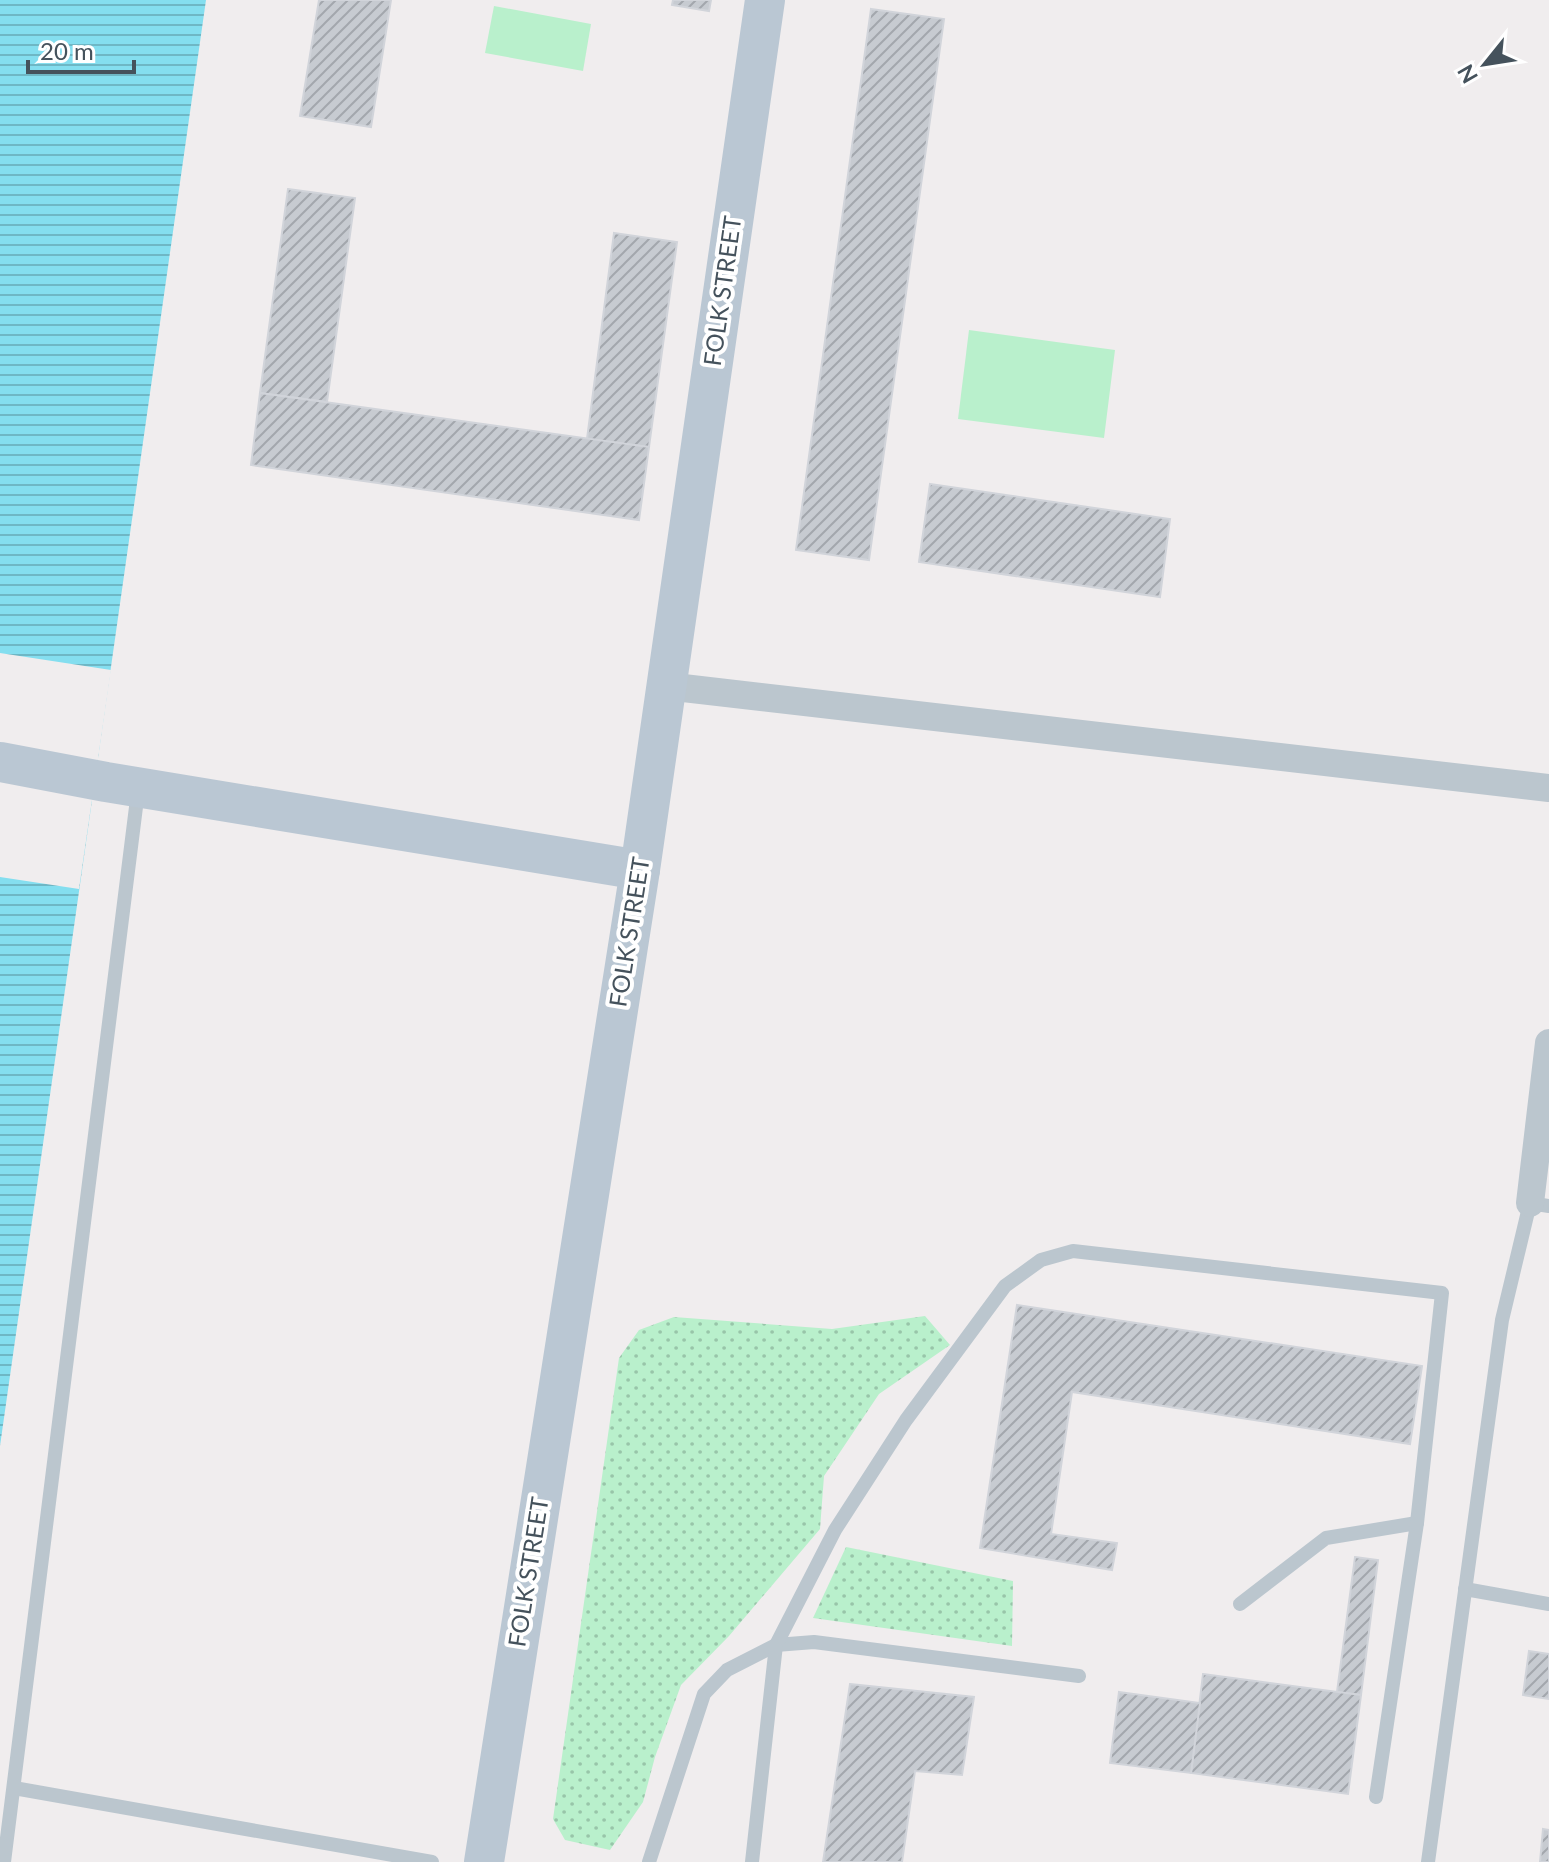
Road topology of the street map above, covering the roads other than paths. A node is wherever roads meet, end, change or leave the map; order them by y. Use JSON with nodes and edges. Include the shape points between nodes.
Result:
{"nodes":[{"id":1,"x":765,"y":0,"type":"edge"},
{"id":2,"x":666,"y":686,"type":"junction"},
{"id":3,"x":0,"y":762,"type":"edge"},
{"id":4,"x":122,"y":785,"type":"junction"},
{"id":5,"x":1549,"y":788,"type":"edge"},
{"id":6,"x":640,"y":870,"type":"junction"},
{"id":7,"x":1549,"y":1043,"type":"edge"},
{"id":8,"x":1540,"y":1204,"type":"edge"},
{"id":9,"x":1417,"y":1523,"type":"junction"},
{"id":10,"x":1465,"y":1589,"type":"junction"},
{"id":11,"x":1240,"y":1604,"type":"dead end"},
{"id":12,"x":1549,"y":1604,"type":"edge"},
{"id":13,"x":776,"y":1645,"type":"junction"},
{"id":14,"x":1079,"y":1676,"type":"dead end"},
{"id":15,"x":14,"y":1788,"type":"junction"},
{"id":16,"x":1376,"y":1797,"type":"dead end"},
{"id":17,"x":4,"y":1862,"type":"edge"},
{"id":18,"x":432,"y":1862,"type":"edge"},
{"id":19,"x":484,"y":1862,"type":"edge"},
{"id":20,"x":649,"y":1862,"type":"edge"},
{"id":21,"x":752,"y":1862,"type":"edge"},
{"id":22,"x":1428,"y":1862,"type":"edge"}],
"edges":[{"from":1,"to":2,"type":"street","name":"FOLK STREET"},
{"from":2,"to":5,"type":"street"},
{"from":2,"to":6,"type":"street","name":"FOLK STREET"},
{"from":3,"to":4,"type":"street"},
{"from":4,"to":6,"type":"street"},
{"from":4,"to":15,"type":"lane"},
{"from":6,"to":19,"type":"street","name":"FOLK STREET"},
{"from":7,"to":8,"type":"street"},
{"from":8,"to":10,"type":"lane","via":[[1502,1320]]},
{"from":9,"to":11,"type":"lane","via":[[1326,1538]]},
{"from":9,"to":13,"type":"lane","via":[[1442,1293],[1073,1251],[1041,1260],[1005,1286],[906,1420],[835,1530]]},
{"from":9,"to":16,"type":"lane"},
{"from":10,"to":12,"type":"lane"},
{"from":10,"to":22,"type":"lane"},
{"from":13,"to":14,"type":"lane","via":[[814,1642]]},
{"from":13,"to":20,"type":"lane","via":[[727,1670],[704,1694]]},
{"from":13,"to":21,"type":"lane"},
{"from":15,"to":17,"type":"lane"},
{"from":15,"to":18,"type":"lane"}]}
